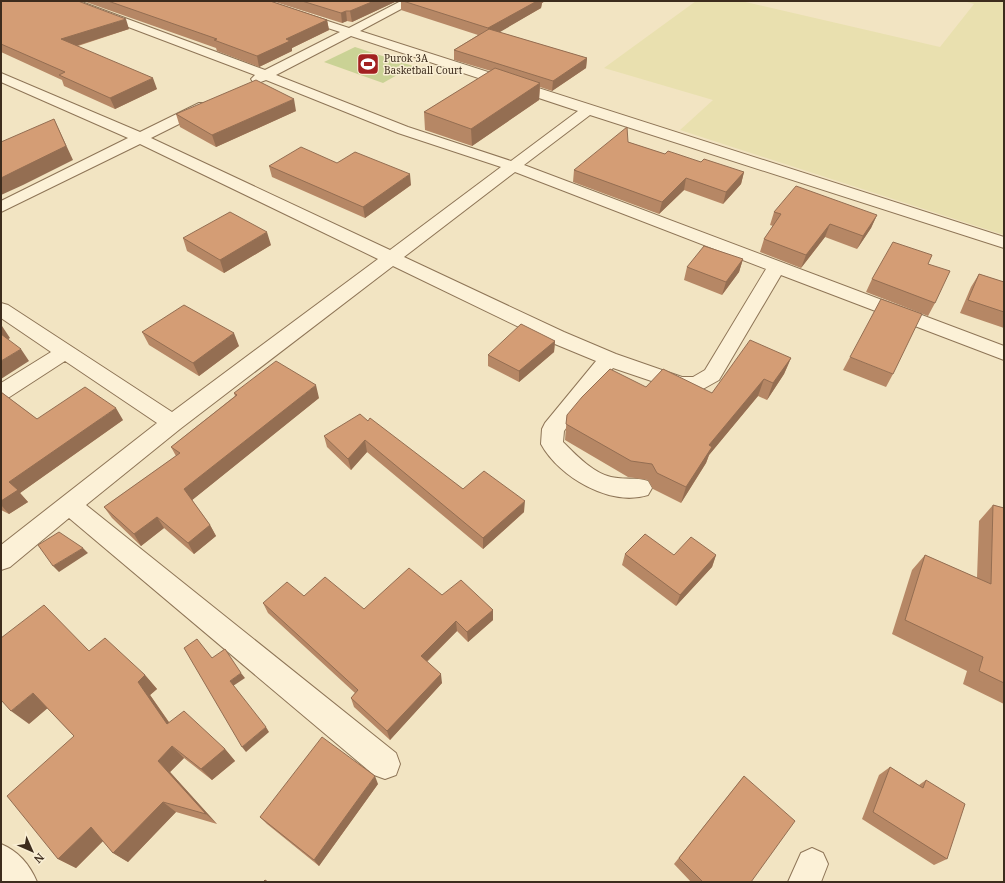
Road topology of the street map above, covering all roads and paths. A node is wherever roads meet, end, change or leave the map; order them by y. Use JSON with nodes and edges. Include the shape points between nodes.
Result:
{"nodes":[{"id":1,"x":69,"y":1,"type":"edge"},
{"id":2,"x":256,"y":1,"type":"edge"},
{"id":3,"x":410,"y":1,"type":"edge"},
{"id":4,"x":352,"y":31,"type":"junction"},
{"id":5,"x":266,"y":75,"type":"junction"},
{"id":6,"x":1,"y":77,"type":"edge"},
{"id":7,"x":245,"y":85,"type":"edge"},
{"id":8,"x":217,"y":99,"type":"edge"},
{"id":9,"x":589,"y":109,"type":"junction"},
{"id":10,"x":140,"y":138,"type":"junction"},
{"id":11,"x":515,"y":167,"type":"junction"},
{"id":12,"x":1,"y":207,"type":"edge"},
{"id":13,"x":1004,"y":243,"type":"edge"},
{"id":14,"x":393,"y":258,"type":"junction"},
{"id":15,"x":777,"y":266,"type":"junction"},
{"id":16,"x":1,"y":309,"type":"edge"},
{"id":17,"x":66,"y":351,"type":"junction"},
{"id":18,"x":1004,"y":352,"type":"edge"},
{"id":19,"x":609,"y":359,"type":"junction"},
{"id":20,"x":1,"y":393,"type":"edge"},
{"id":21,"x":172,"y":423,"type":"junction"},
{"id":22,"x":640,"y":488,"type":"dead end"},
{"id":23,"x":70,"y":505,"type":"junction"},
{"id":24,"x":1,"y":559,"type":"edge"},
{"id":25,"x":385,"y":764,"type":"dead end"},
{"id":26,"x":1,"y":860,"type":"edge"},
{"id":27,"x":21,"y":882,"type":"edge"}],
"edges":[{"from":1,"to":5,"type":"street"},
{"from":2,"to":4,"type":"street"},
{"from":3,"to":4,"type":"street"},
{"from":4,"to":5,"type":"street"},
{"from":4,"to":9,"type":"street"},
{"from":5,"to":7,"type":"street"},
{"from":5,"to":11,"type":"street","via":[[396,127]]},
{"from":6,"to":10,"type":"street"},
{"from":8,"to":10,"type":"street"},
{"from":9,"to":11,"type":"street"},
{"from":9,"to":13,"type":"street"},
{"from":10,"to":12,"type":"street"},
{"from":10,"to":14,"type":"street"},
{"from":11,"to":14,"type":"street"},
{"from":11,"to":15,"type":"street"},
{"from":14,"to":19,"type":"street","via":[[557,337]]},
{"from":14,"to":21,"type":"street"},
{"from":15,"to":18,"type":"street"},
{"from":15,"to":19,"type":"street","via":[[712,375],[696,384],[681,384]]},
{"from":16,"to":17,"type":"street"},
{"from":17,"to":20,"type":"street"},
{"from":17,"to":21,"type":"street"},
{"from":19,"to":22,"type":"street","via":[[553,429],[552,444],[563,458],[595,480],[609,486]]},
{"from":21,"to":23,"type":"street"},
{"from":23,"to":24,"type":"street"},
{"from":23,"to":25,"type":"street"},
{"from":26,"to":27,"type":"street"}]}
